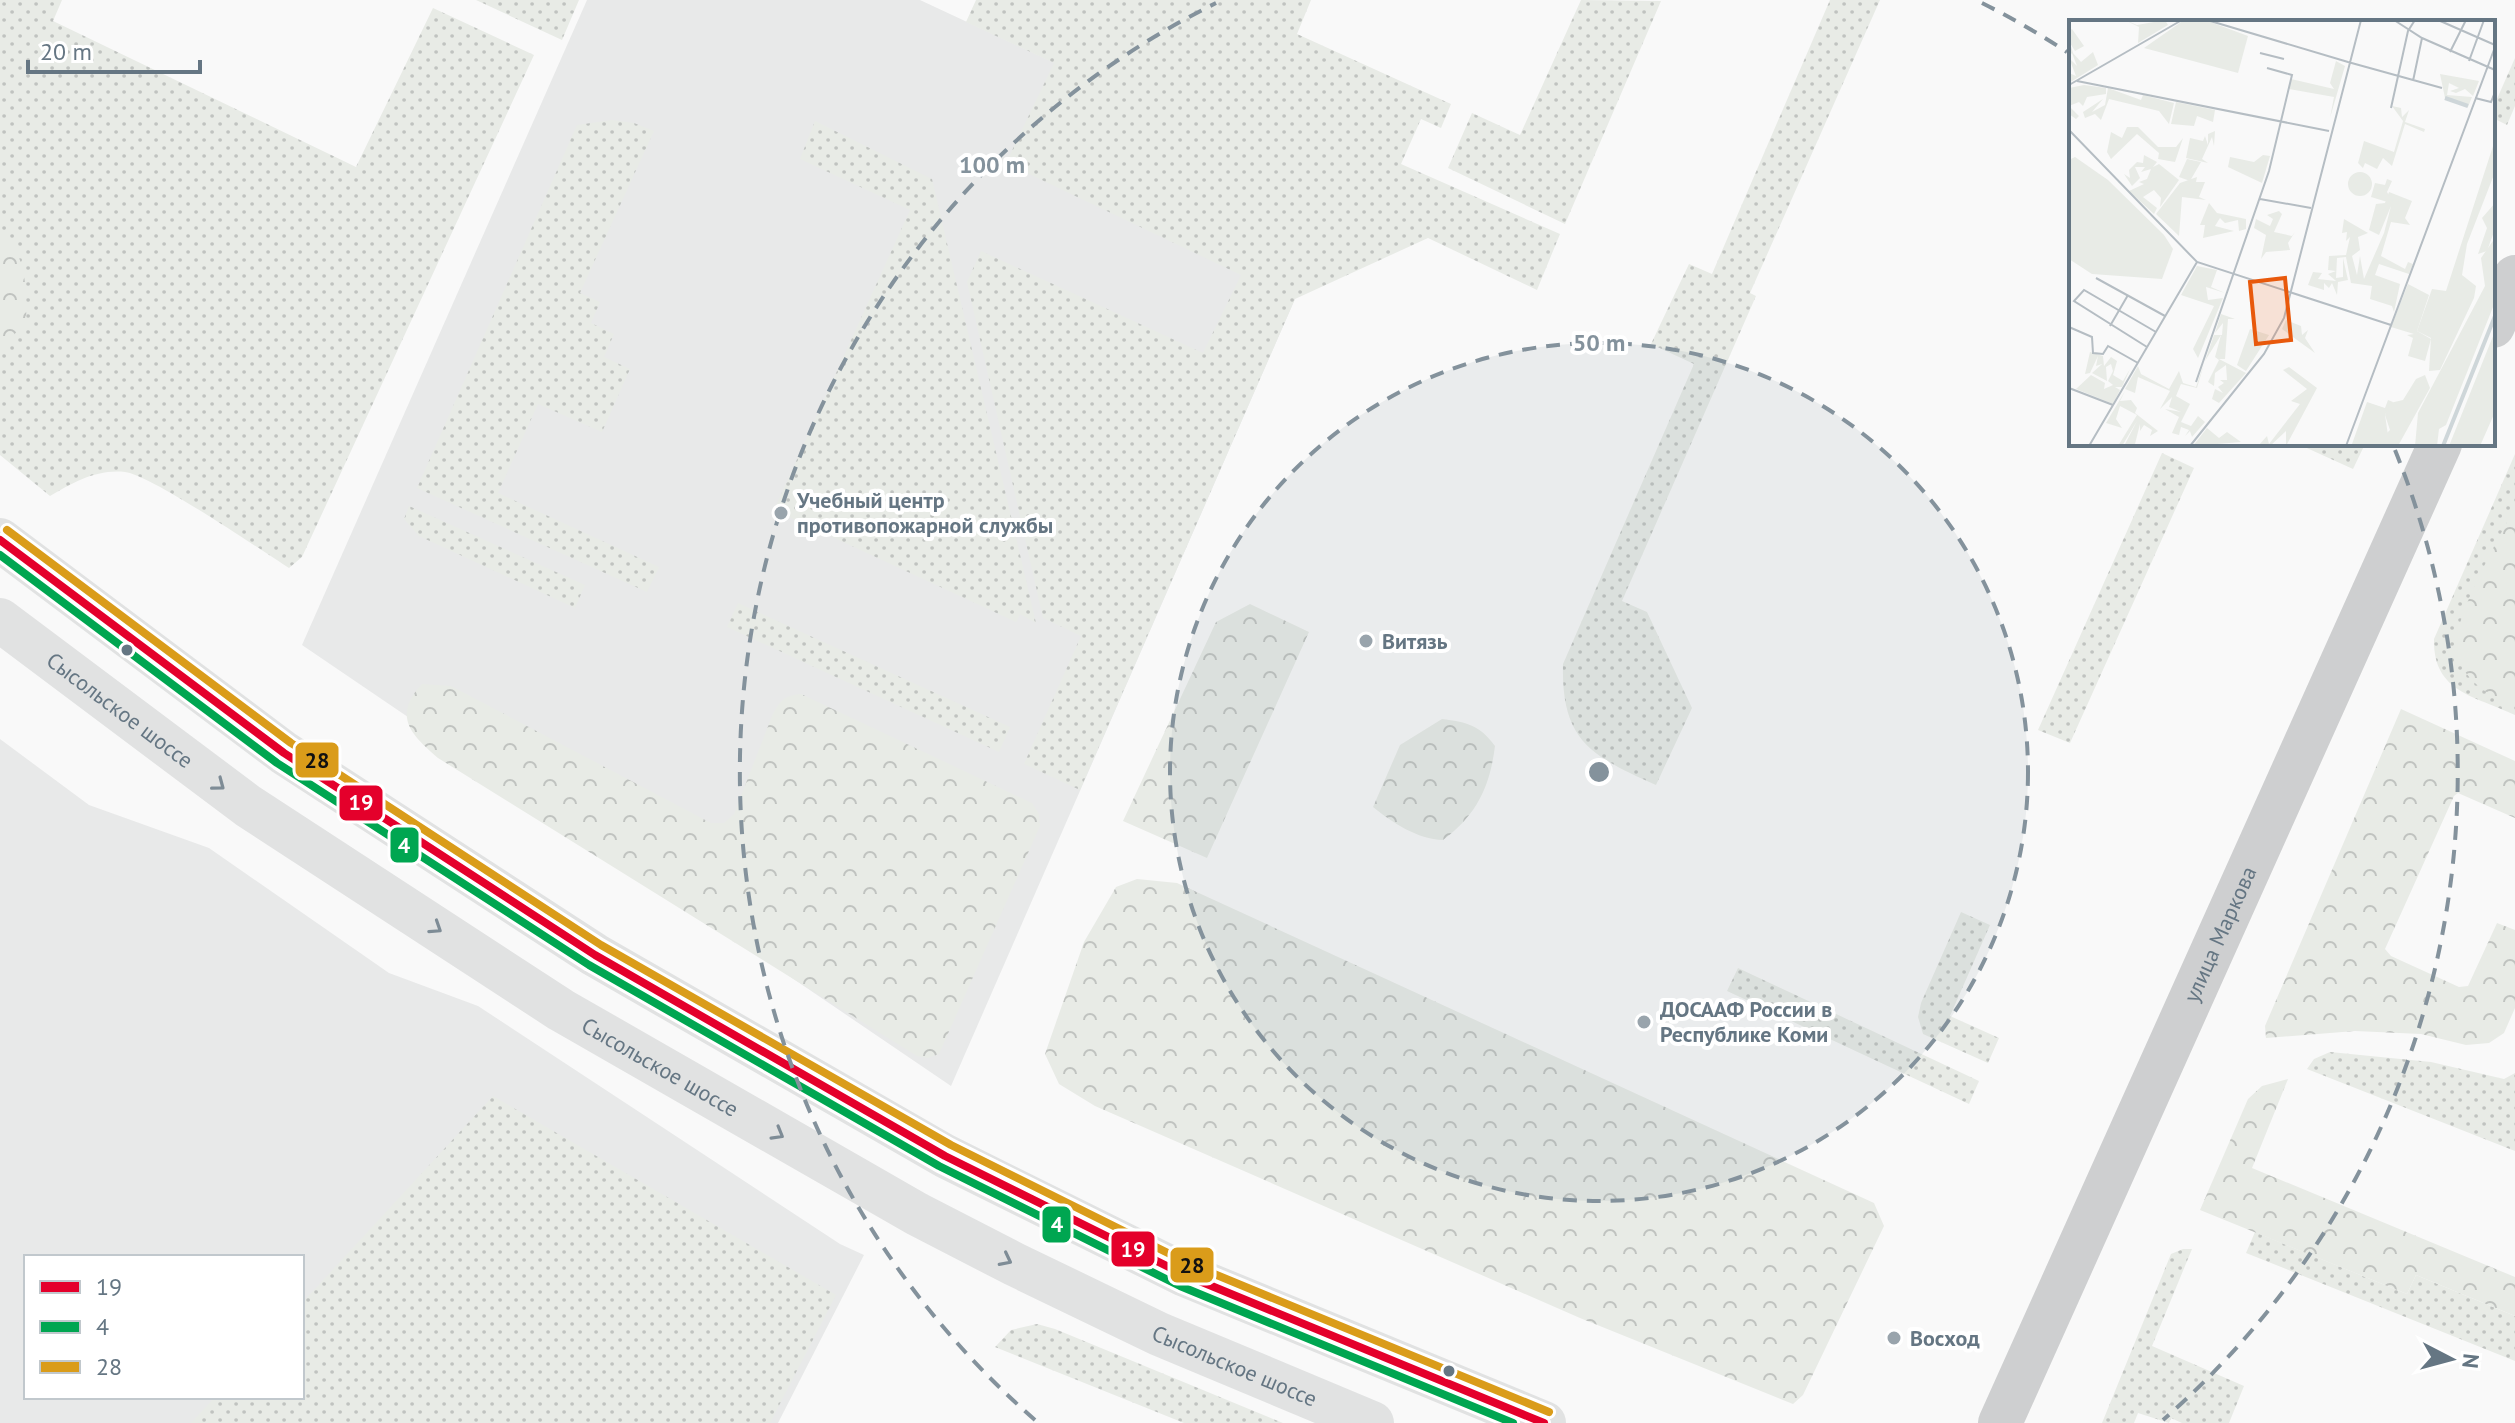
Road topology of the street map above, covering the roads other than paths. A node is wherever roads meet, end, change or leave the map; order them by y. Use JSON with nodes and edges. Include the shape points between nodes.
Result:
{"nodes":[{"id":1,"x":2515,"y":277,"type":"edge"},
{"id":2,"x":2495,"y":322,"type":"edge"},
{"id":3,"x":2439,"y":446,"type":"edge"},
{"id":4,"x":0,"y":540,"type":"edge"},
{"id":5,"x":0,"y":620,"type":"edge"},
{"id":6,"x":1372,"y":1423,"type":"edge"},
{"id":7,"x":1544,"y":1423,"type":"edge"},
{"id":8,"x":2000,"y":1423,"type":"edge"}],
"edges":[{"from":1,"to":2,"type":"street"},
{"from":3,"to":8,"type":"street","name":"улица Маркова"},
{"from":4,"to":7,"type":"main road","via":[[284,753],[595,955],[945,1156],[1185,1275]]},
{"from":5,"to":6,"type":"main road","name":"Сысольское шоссе","one_way":true,"via":[[248,806],[561,1010],[1000,1257],[1159,1334]]}]}
